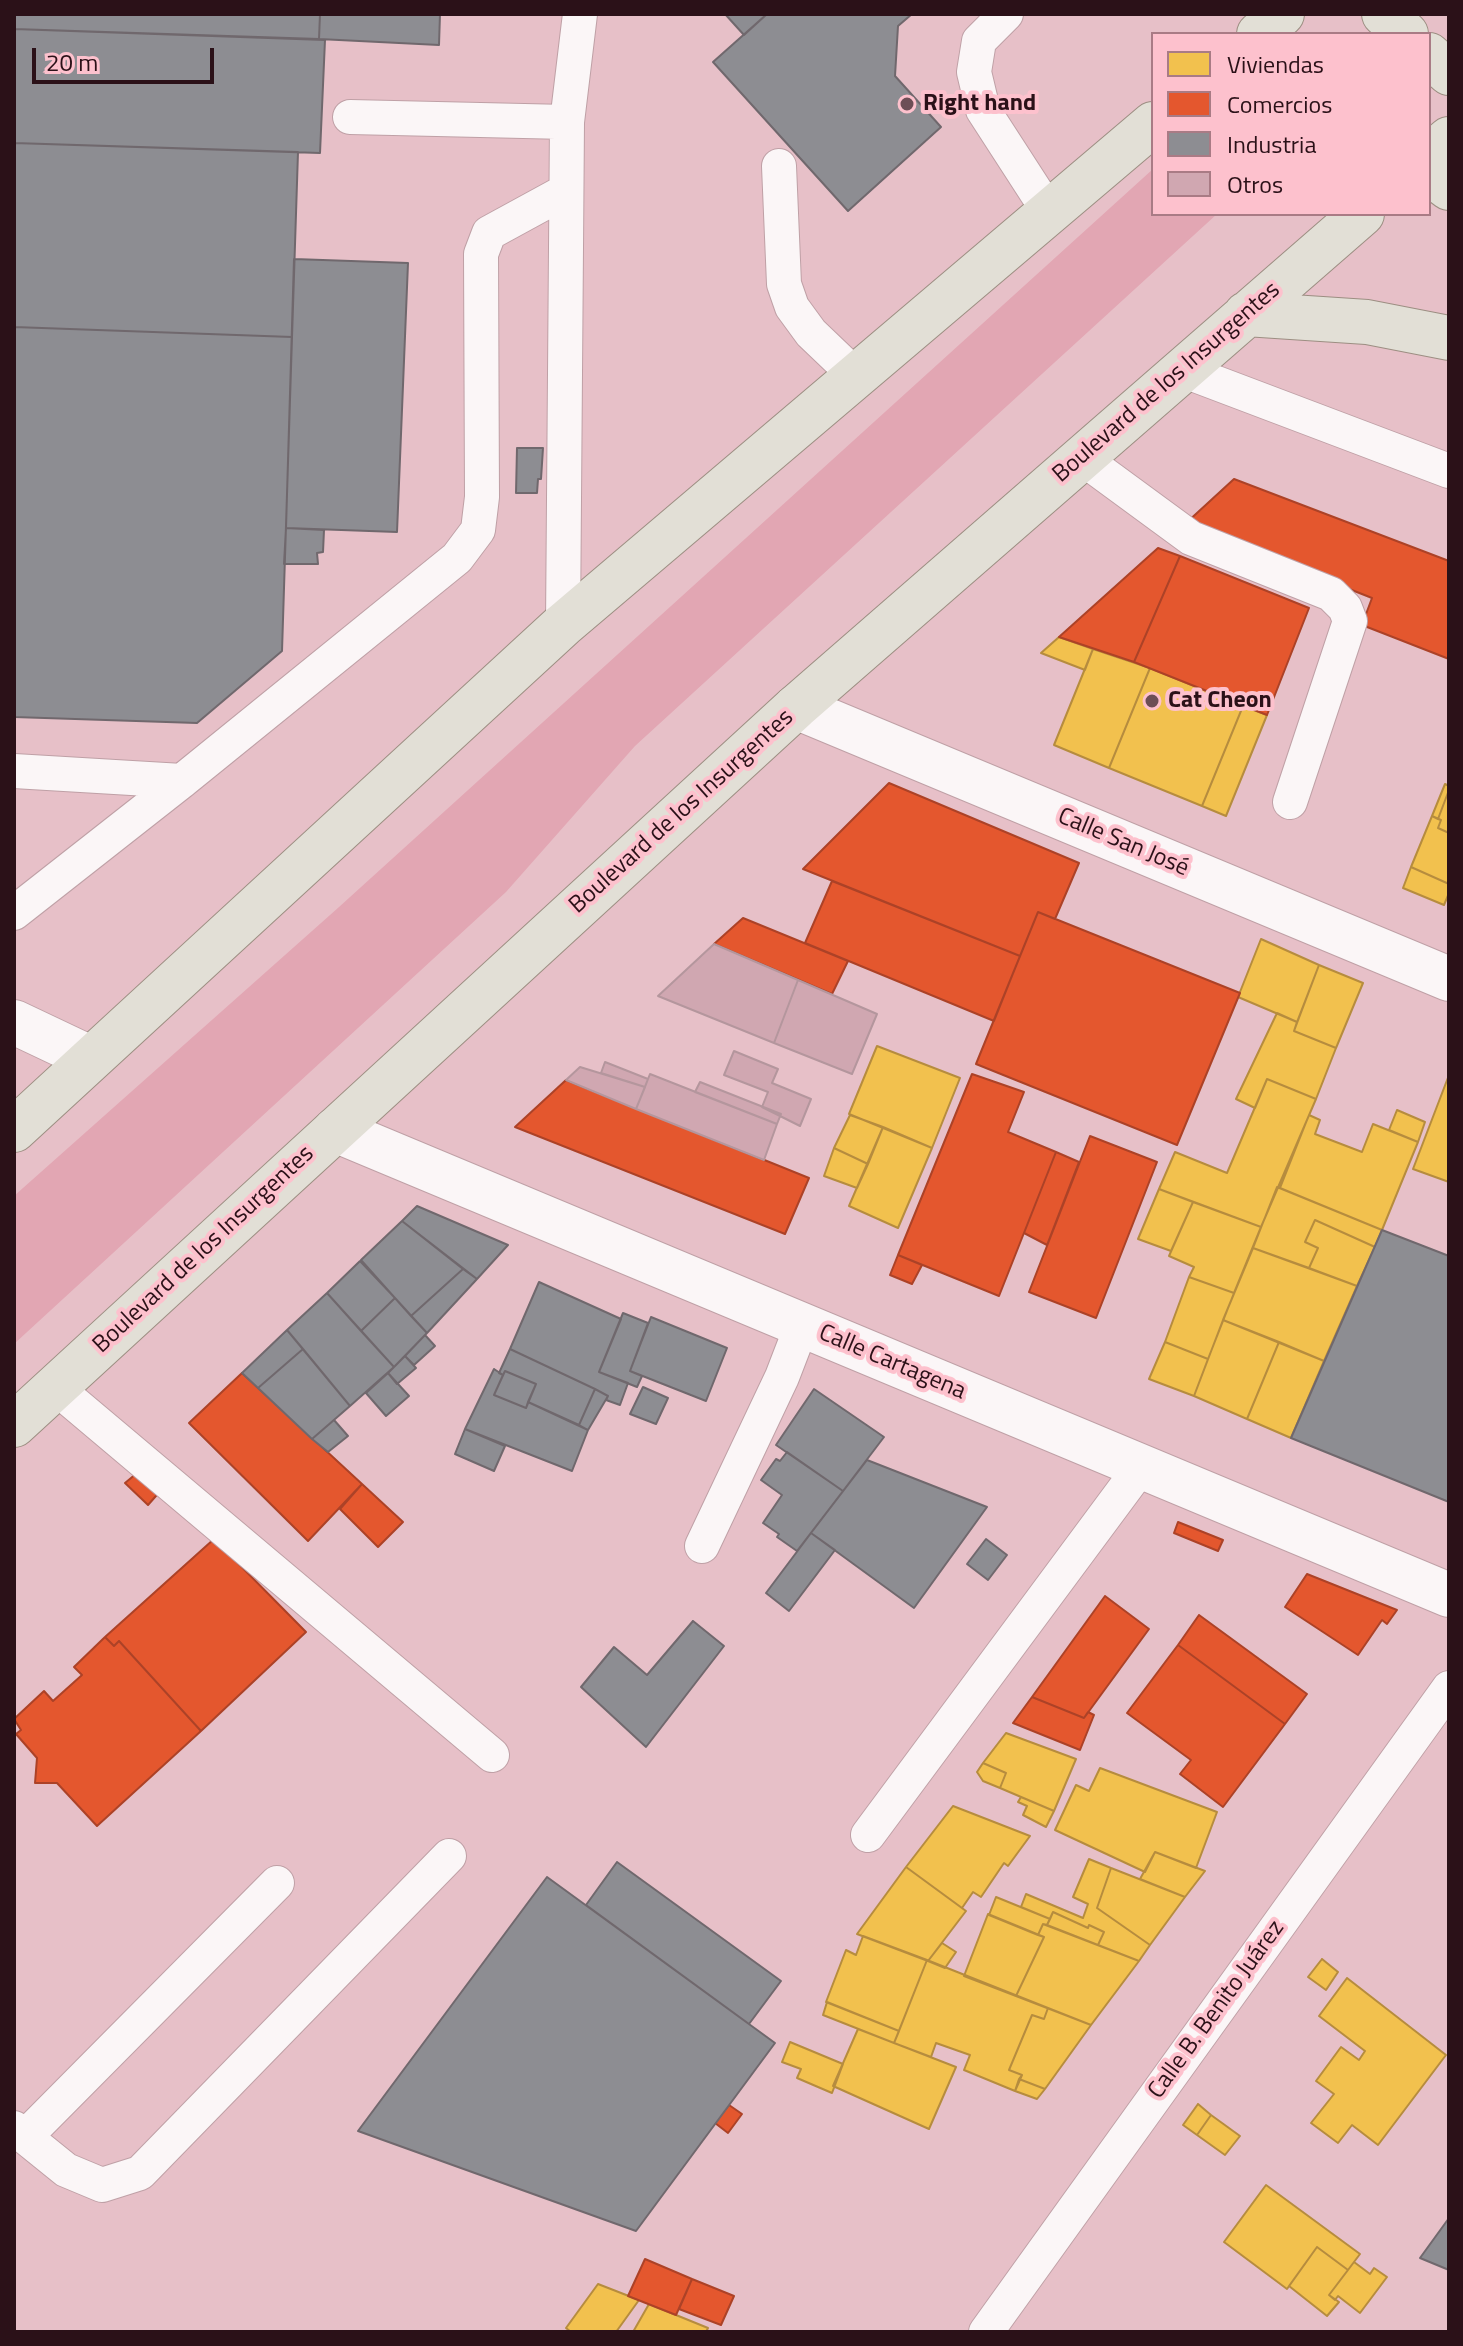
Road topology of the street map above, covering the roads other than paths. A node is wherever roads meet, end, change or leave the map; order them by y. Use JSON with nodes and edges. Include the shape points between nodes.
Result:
{"nodes":[{"id":1,"x":580,"y":14,"type":"edge"},
{"id":2,"x":1006,"y":14,"type":"edge"},
{"id":3,"x":1384,"y":14,"type":"edge"},
{"id":4,"x":1404,"y":32,"type":"edge"},
{"id":5,"x":1431,"y":57,"type":"edge"},
{"id":6,"x":1449,"y":73,"type":"edge"},
{"id":7,"x":350,"y":117,"type":"dead end"},
{"id":8,"x":567,"y":122,"type":"junction"},
{"id":9,"x":1151,"y":126,"type":"edge"},
{"id":10,"x":1449,"y":139,"type":"edge"},
{"id":11,"x":1431,"y":154,"type":"edge"},
{"id":12,"x":779,"y":166,"type":"dead end"},
{"id":13,"x":1431,"y":174,"type":"edge"},
{"id":14,"x":1449,"y":188,"type":"edge"},
{"id":15,"x":566,"y":191,"type":"junction"},
{"id":16,"x":1049,"y":212,"type":"junction"},
{"id":17,"x":1360,"y":216,"type":"edge"},
{"id":18,"x":1246,"y":314,"type":"junction"},
{"id":19,"x":1449,"y":338,"type":"edge"},
{"id":20,"x":1182,"y":370,"type":"junction"},
{"id":21,"x":856,"y":376,"type":"junction"},
{"id":22,"x":1082,"y":458,"type":"junction"},
{"id":23,"x":1449,"y":471,"type":"edge"},
{"id":24,"x":563,"y":625,"type":"junction"},
{"id":25,"x":796,"y":707,"type":"junction"},
{"id":26,"x":14,"y":771,"type":"edge"},
{"id":27,"x":182,"y":781,"type":"junction"},
{"id":28,"x":1290,"y":802,"type":"dead end"},
{"id":29,"x":14,"y":913,"type":"edge"},
{"id":30,"x":1449,"y":979,"type":"edge"},
{"id":31,"x":14,"y":1022,"type":"edge"},
{"id":32,"x":90,"y":1058,"type":"junction"},
{"id":33,"x":14,"y":1130,"type":"edge"},
{"id":34,"x":335,"y":1130,"type":"junction"},
{"id":35,"x":802,"y":1325,"type":"junction"},
{"id":36,"x":55,"y":1387,"type":"junction"},
{"id":37,"x":14,"y":1425,"type":"edge"},
{"id":38,"x":1141,"y":1467,"type":"junction"},
{"id":39,"x":702,"y":1546,"type":"dead end"},
{"id":40,"x":1449,"y":1595,"type":"edge"},
{"id":41,"x":1449,"y":1688,"type":"edge"},
{"id":42,"x":492,"y":1755,"type":"dead end"},
{"id":43,"x":868,"y":1835,"type":"dead end"},
{"id":44,"x":449,"y":1856,"type":"dead end"},
{"id":45,"x":277,"y":1883,"type":"dead end"},
{"id":46,"x":20,"y":2132,"type":"edge"},
{"id":47,"x":986,"y":2332,"type":"edge"}],
"edges":[{"from":1,"to":8,"type":"lane"},
{"from":2,"to":16,"type":"lane","via":[[979,41],[974,72],[983,110]]},
{"from":3,"to":4,"type":"main road"},
{"from":5,"to":6,"type":"main road"},
{"from":7,"to":8,"type":"lane"},
{"from":8,"to":15,"type":"lane"},
{"from":9,"to":16,"type":"main road"},
{"from":10,"to":11,"type":"main road"},
{"from":12,"to":21,"type":"lane","via":[[784,284],[792,307]]},
{"from":13,"to":14,"type":"main road"},
{"from":15,"to":24,"type":"lane"},
{"from":15,"to":27,"type":"lane","via":[[489,233],[481,254],[478,530],[457,558]]},
{"from":16,"to":21,"type":"main road"},
{"from":17,"to":18,"type":"main road","name":"Boulevard de los Insurgentes"},
{"from":18,"to":19,"type":"main road","via":[[1367,322]]},
{"from":18,"to":20,"type":"main road","name":"Boulevard de los Insurgentes"},
{"from":20,"to":22,"type":"main road","name":"Boulevard de los Insurgentes"},
{"from":20,"to":23,"type":"lane"},
{"from":21,"to":24,"type":"main road"},
{"from":22,"to":25,"type":"main road","name":"Boulevard de los Insurgentes"},
{"from":22,"to":28,"type":"lane","via":[[1191,538],[1331,594],[1345,608],[1350,621]]},
{"from":24,"to":32,"type":"main road"},
{"from":25,"to":30,"type":"street","name":"Calle San José"},
{"from":25,"to":34,"type":"main road","name":"Boulevard de los Insurgentes"},
{"from":26,"to":27,"type":"lane"},
{"from":27,"to":29,"type":"lane"},
{"from":31,"to":32,"type":"street"},
{"from":32,"to":33,"type":"main road"},
{"from":34,"to":35,"type":"street","name":"Calle Cartagena"},
{"from":34,"to":36,"type":"main road","name":"Boulevard de los Insurgentes"},
{"from":35,"to":38,"type":"street","name":"Calle Cartagena"},
{"from":35,"to":39,"type":"lane"},
{"from":36,"to":37,"type":"main road","name":"Boulevard de los Insurgentes"},
{"from":36,"to":42,"type":"lane"},
{"from":38,"to":40,"type":"street","name":"Calle Cartagena"},
{"from":38,"to":43,"type":"lane"},
{"from":41,"to":47,"type":"lane","name":"Calle B. Benito Juárez"},
{"from":44,"to":46,"type":"lane","via":[[140,2173],[102,2185],[66,2170]]},
{"from":45,"to":46,"type":"lane"}]}
